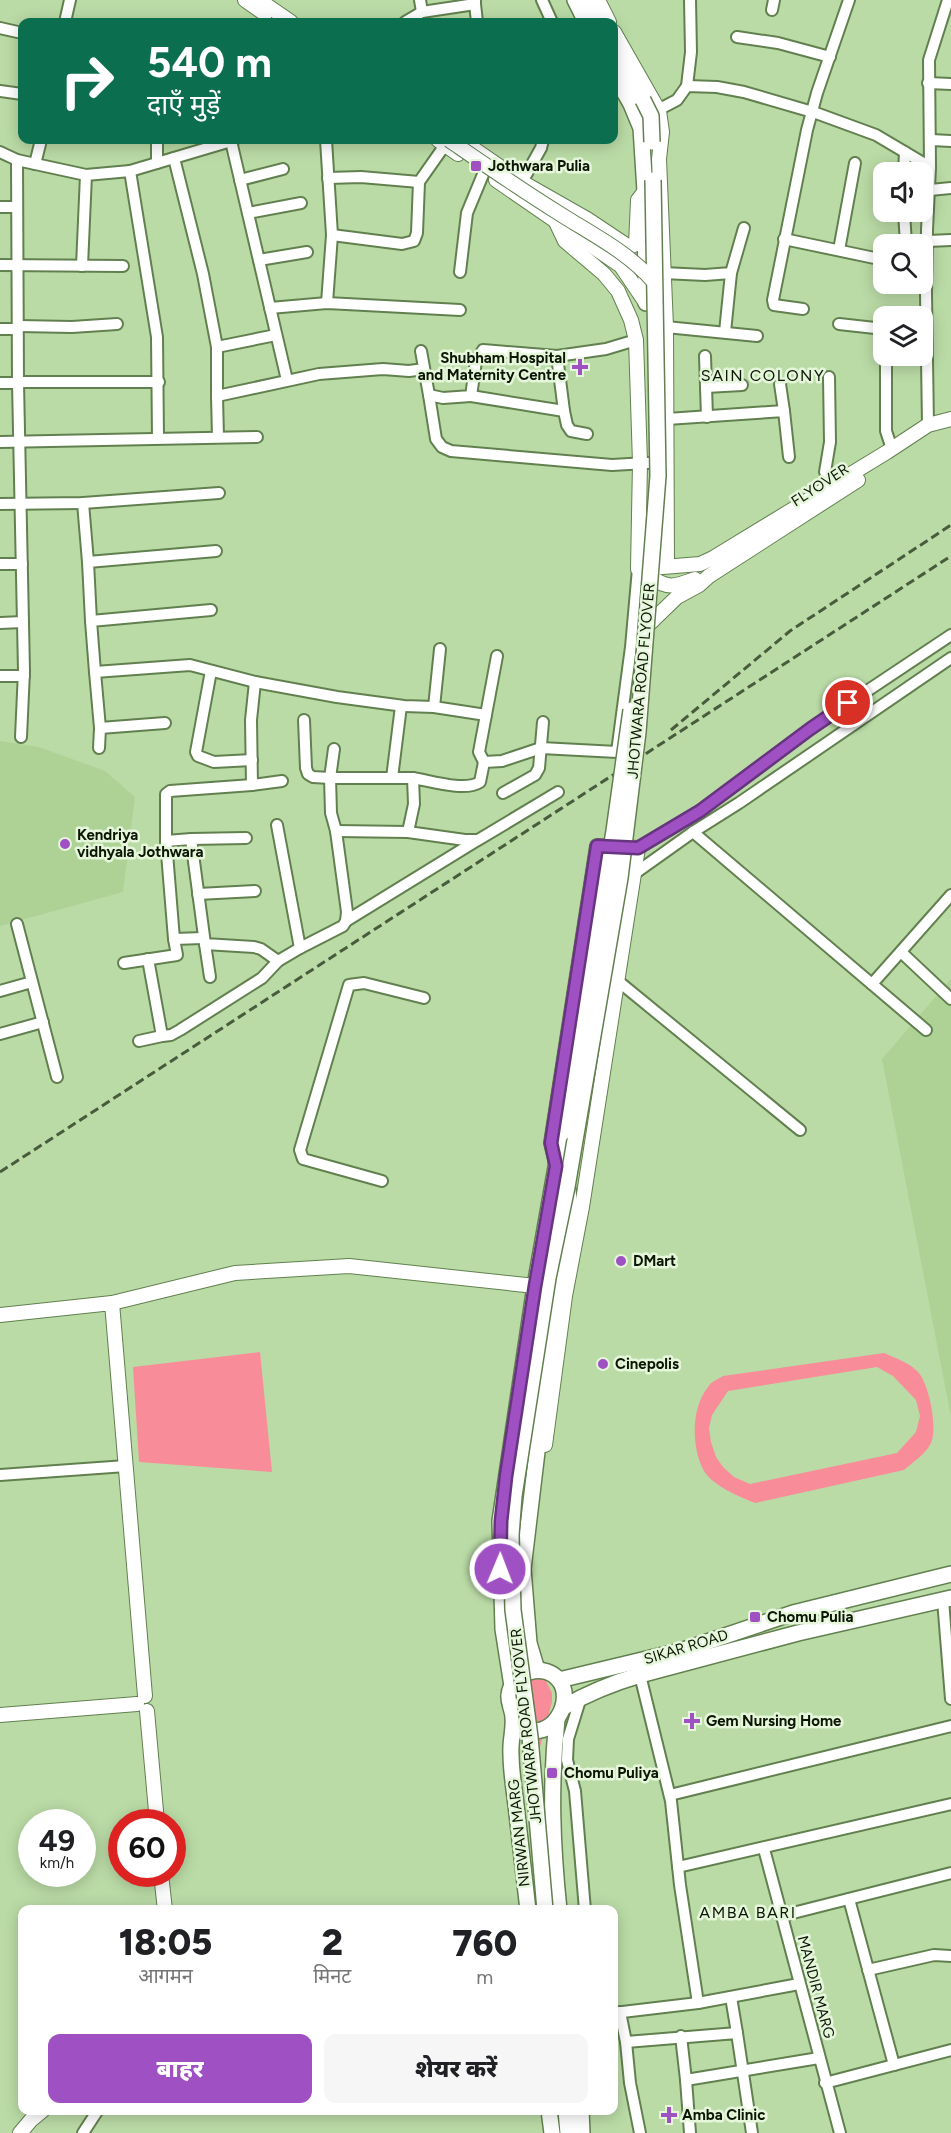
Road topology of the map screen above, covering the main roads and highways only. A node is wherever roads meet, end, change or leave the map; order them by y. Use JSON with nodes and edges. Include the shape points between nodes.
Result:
{"nodes":[{"id":1,"x":575,"y":0,"type":"edge"},
{"id":2,"x":589,"y":0,"type":"edge"},
{"id":3,"x":584,"y":18,"type":"edge"},
{"id":4,"x":598,"y":18,"type":"edge"},
{"id":5,"x":618,"y":57,"type":"edge"},
{"id":6,"x":618,"y":79,"type":"edge"},
{"id":7,"x":637,"y":102,"type":"junction"},
{"id":8,"x":647,"y":142,"type":"junction"},
{"id":9,"x":567,"y":1187,"type":"junction"},
{"id":10,"x":535,"y":1286,"type":"joint"},
{"id":11,"x":951,"y":1574,"type":"edge"},
{"id":12,"x":947,"y":1599,"type":"edge"},
{"id":13,"x":537,"y":1670,"type":"junction"},
{"id":14,"x":559,"y":1680,"type":"junction"},
{"id":15,"x":512,"y":1686,"type":"junction"},
{"id":16,"x":560,"y":1713,"type":"junction"},
{"id":17,"x":513,"y":1717,"type":"junction"},
{"id":18,"x":527,"y":1905,"type":"edge"},
{"id":19,"x":545,"y":1905,"type":"edge"},
{"id":20,"x":559,"y":1905,"type":"edge"},
{"id":21,"x":550,"y":2115,"type":"edge"},
{"id":22,"x":566,"y":2115,"type":"edge"},
{"id":23,"x":581,"y":2115,"type":"edge"},
{"id":24,"x":552,"y":2133,"type":"edge"},
{"id":25,"x":568,"y":2133,"type":"edge"},
{"id":26,"x":582,"y":2133,"type":"edge"}],
"edges":[{"from":1,"to":3,"type":"main road"},
{"from":2,"to":4,"type":"main road"},
{"from":5,"to":7,"type":"main road"},
{"from":6,"to":7,"type":"main road"},
{"from":7,"to":8,"type":"main road","via":[[637,119]]},
{"from":7,"to":8,"type":"main road","bridge":true,"via":[[652,124]]},
{"from":8,"to":9,"type":"main road","name":"JHOTWARA ROAD FLYOVER","bridge":true,"via":[[653,171],[659,277],[658,445],[644,572],[648,625],[620,878]]},
{"from":8,"to":10,"type":"main road","name":"JHOTWARA ROAD FLYOVER","bridge":true,"via":[[650,486],[634,687],[614,831]]},
{"from":9,"to":13,"type":"main road","name":"JHOTWARA ROAD FLYOVER","via":[[571,1217],[555,1300],[523,1569],[529,1643]]},
{"from":9,"to":19,"type":"main road","name":"JHOTWARA ROAD FLYOVER","bridge":true,"via":[[548,1278],[511,1535],[513,1610],[530,1737]]},
{"from":10,"to":15,"type":"main road","name":"NIRWAN MARG","via":[[501,1521],[503,1629]]},
{"from":11,"to":14,"type":"main road","name":"SIKAR ROAD","via":[[793,1613],[680,1651]]},
{"from":12,"to":16,"type":"main road","via":[[640,1675],[581,1697]]},
{"from":13,"to":14,"type":"main road","via":[[549,1672]]},
{"from":13,"to":15,"type":"main road","via":[[519,1677]]},
{"from":14,"to":16,"type":"main road","via":[[565,1694]]},
{"from":15,"to":17,"type":"main road","name":"NIRWAN MARG","via":[[509,1695]]},
{"from":16,"to":17,"type":"main road","via":[[546,1728],[534,1730],[525,1728]]},
{"from":16,"to":20,"type":"main road","via":[[552,1773]]},
{"from":17,"to":18,"type":"main road","name":"NIRWAN MARG","via":[[511,1755]]},
{"from":21,"to":24,"type":"main road"},
{"from":22,"to":25,"type":"main road"},
{"from":23,"to":26,"type":"main road"}]}
